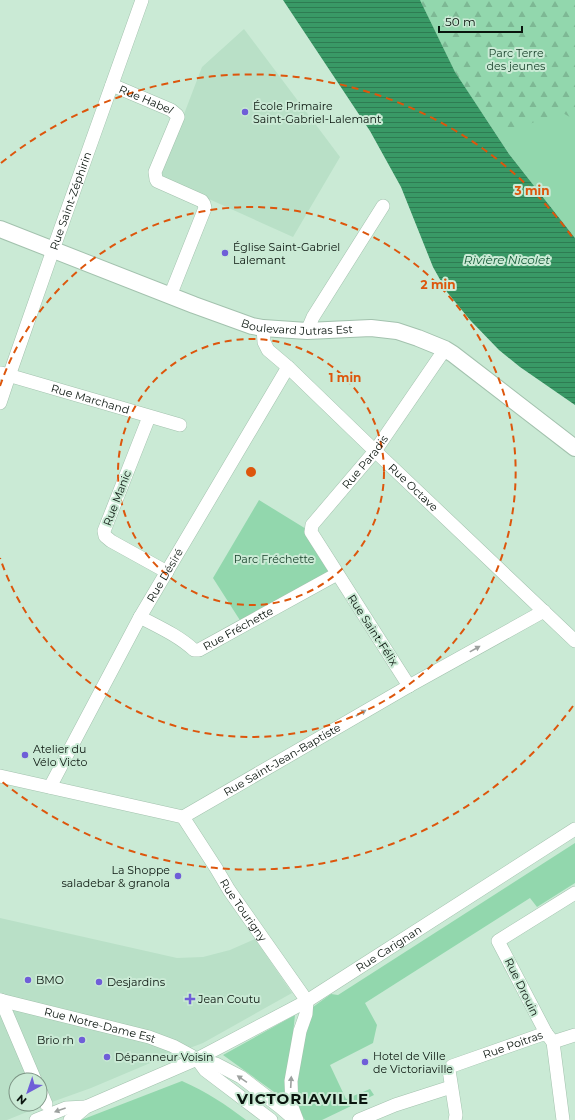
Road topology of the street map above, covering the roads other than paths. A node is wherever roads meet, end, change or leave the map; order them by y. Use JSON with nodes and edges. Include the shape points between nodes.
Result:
{"nodes":[{"id":1,"x":142,"y":0,"type":"edge"},
{"id":2,"x":112,"y":85,"type":"junction"},
{"id":3,"x":383,"y":206,"type":"dead end"},
{"id":4,"x":0,"y":229,"type":"edge"},
{"id":5,"x":53,"y":250,"type":"junction"},
{"id":6,"x":170,"y":296,"type":"junction"},
{"id":7,"x":263,"y":328,"type":"junction"},
{"id":8,"x":307,"y":331,"type":"junction"},
{"id":9,"x":446,"y":349,"type":"junction"},
{"id":10,"x":288,"y":367,"type":"junction"},
{"id":11,"x":4,"y":374,"type":"edge"},
{"id":12,"x":0,"y":403,"type":"edge"},
{"id":13,"x":149,"y":416,"type":"junction"},
{"id":14,"x":180,"y":426,"type":"dead end"},
{"id":15,"x":575,"y":448,"type":"edge"},
{"id":16,"x":375,"y":451,"type":"junction"},
{"id":17,"x":167,"y":572,"type":"junction"},
{"id":18,"x":338,"y":574,"type":"junction"},
{"id":19,"x":544,"y":611,"type":"junction"},
{"id":20,"x":140,"y":617,"type":"junction"},
{"id":21,"x":575,"y":641,"type":"edge"},
{"id":22,"x":409,"y":686,"type":"junction"},
{"id":23,"x":0,"y":776,"type":"edge"},
{"id":24,"x":50,"y":787,"type":"junction"},
{"id":25,"x":182,"y":817,"type":"junction"},
{"id":26,"x":575,"y":829,"type":"edge"},
{"id":27,"x":575,"y":894,"type":"edge"},
{"id":28,"x":1,"y":1000,"type":"edge"},
{"id":29,"x":307,"y":1001,"type":"junction"},
{"id":30,"x":575,"y":1035,"type":"edge"},
{"id":31,"x":549,"y":1038,"type":"junction"},
{"id":32,"x":197,"y":1059,"type":"junction"},
{"id":33,"x":32,"y":1072,"type":"edge"},
{"id":34,"x":451,"y":1087,"type":"junction"},
{"id":35,"x":86,"y":1107,"type":"junction"},
{"id":36,"x":36,"y":1120,"type":"edge"},
{"id":37,"x":70,"y":1120,"type":"edge"},
{"id":38,"x":270,"y":1120,"type":"edge"},
{"id":39,"x":296,"y":1120,"type":"edge"},
{"id":40,"x":359,"y":1120,"type":"edge"},
{"id":41,"x":456,"y":1120,"type":"edge"},
{"id":42,"x":563,"y":1120,"type":"edge"}],
"edges":[{"from":1,"to":2,"type":"street","name":"Rue Saint-Zéphirin"},
{"from":2,"to":5,"type":"street","name":"Rue Saint-Zéphirin"},
{"from":2,"to":6,"type":"street","name":"Rue Habel","via":[[171,110],[177,115],[155,172],[156,179],[204,204],[205,208]]},
{"from":3,"to":8,"type":"street"},
{"from":4,"to":5,"type":"main road","name":"Boulevard Jutras Est"},
{"from":5,"to":6,"type":"main road","name":"Boulevard Jutras Est"},
{"from":5,"to":11,"type":"street","name":"Rue Saint-Zéphirin"},
{"from":6,"to":7,"type":"main road","name":"Boulevard Jutras Est"},
{"from":7,"to":8,"type":"main road","name":"Boulevard Jutras Est"},
{"from":7,"to":10,"type":"street","name":"Rue Octave","via":[[264,342],[268,350]]},
{"from":8,"to":9,"type":"main road","name":"Boulevard Jutras Est","via":[[371,328],[391,330]]},
{"from":9,"to":15,"type":"main road","name":"Boulevard Jutras Est"},
{"from":9,"to":16,"type":"street","name":"Rue Paradis"},
{"from":10,"to":16,"type":"street","name":"Rue Octave"},
{"from":10,"to":17,"type":"street","name":"Rue Désiré"},
{"from":11,"to":12,"type":"street","name":"Rue Saint-Zéphirin"},
{"from":11,"to":13,"type":"street","name":"Rue Marchand"},
{"from":13,"to":14,"type":"street","name":"Rue Marchand"},
{"from":13,"to":17,"type":"street","name":"Rue Manic","via":[[104,531],[105,536],[111,541]]},
{"from":16,"to":18,"type":"street","name":"Rue Paradis","via":[[312,525],[311,532]]},
{"from":16,"to":19,"type":"street","name":"Rue Octave"},
{"from":17,"to":20,"type":"street","name":"Rue Désiré"},
{"from":18,"to":20,"type":"street","name":"Rue Fréchette","via":[[199,650],[194,650],[178,637]]},
{"from":18,"to":22,"type":"street","name":"Rue Saint-Félix"},
{"from":19,"to":21,"type":"street","name":"Rue Octave"},
{"from":22,"to":19,"type":"street","name":"Rue Saint-Jean-Baptiste","one_way":true},
{"from":20,"to":24,"type":"street","name":"Rue Désiré"},
{"from":25,"to":22,"type":"street","name":"Rue Saint-Jean-Baptiste","one_way":true},
{"from":23,"to":24,"type":"street"},
{"from":24,"to":25,"type":"street"},
{"from":25,"to":29,"type":"street","name":"Rue Tourigny","via":[[229,890]]},
{"from":26,"to":29,"type":"street","name":"Rue Carignan"},
{"from":27,"to":31,"type":"street","name":"Rue Drouin","via":[[498,941]]},
{"from":28,"to":32,"type":"street","name":"Rue Notre-Dame Est","via":[[149,1037]]},
{"from":28,"to":33,"type":"street"},
{"from":29,"to":32,"type":"street","name":"Rue Carignan"},
{"from":39,"to":29,"type":"street","one_way":true,"via":[[292,1107],[291,1081]]},
{"from":30,"to":31,"type":"street","name":"Rue Poitras"},
{"from":31,"to":34,"type":"street","name":"Rue Poitras","via":[[452,1066],[449,1070]]},
{"from":31,"to":42,"type":"street","name":"Rue Drouin"},
{"from":32,"to":35,"type":"street","name":"Rue Carignan"},
{"from":32,"to":38,"type":"street","via":[[205,1070]]},
{"from":39,"to":32,"type":"street","one_way":true,"via":[[241,1077],[216,1064]]},
{"from":34,"to":40,"type":"street"},
{"from":34,"to":41,"type":"street"},
{"from":35,"to":36,"type":"street","one_way":true,"via":[[66,1108]]},
{"from":35,"to":37,"type":"street"}]}
